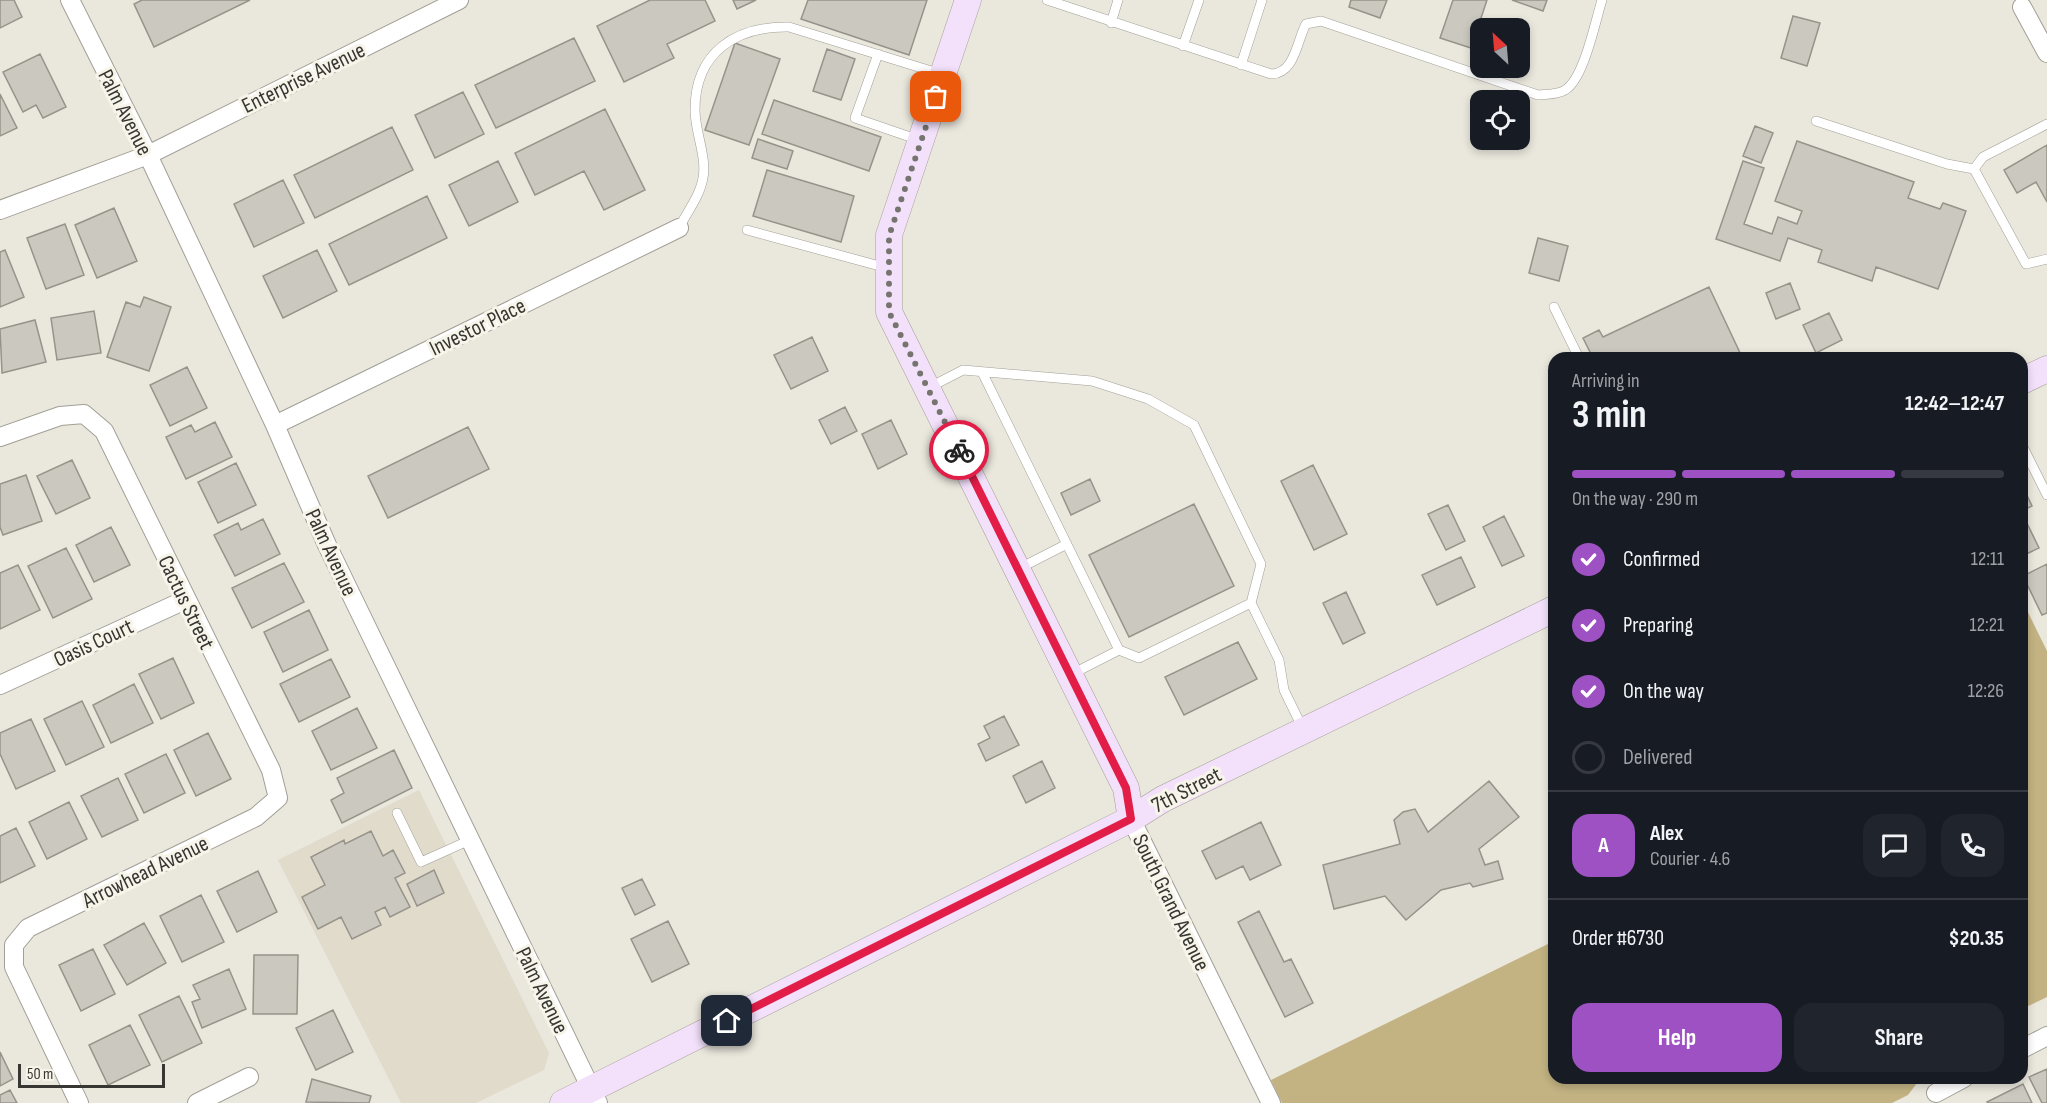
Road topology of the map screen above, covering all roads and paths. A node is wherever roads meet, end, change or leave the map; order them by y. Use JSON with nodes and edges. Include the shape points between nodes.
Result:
{"nodes":[{"id":1,"x":70,"y":0,"type":"edge"},
{"id":2,"x":459,"y":0,"type":"edge"},
{"id":3,"x":968,"y":0,"type":"edge"},
{"id":4,"x":1050,"y":0,"type":"edge"},
{"id":5,"x":1118,"y":0,"type":"edge"},
{"id":6,"x":1199,"y":0,"type":"edge"},
{"id":7,"x":1262,"y":0,"type":"edge"},
{"id":8,"x":1602,"y":0,"type":"edge"},
{"id":9,"x":2022,"y":7,"type":"dead end"},
{"id":10,"x":1111,"y":23,"type":"junction"},
{"id":11,"x":1183,"y":46,"type":"junction"},
{"id":12,"x":2047,"y":53,"type":"edge"},
{"id":13,"x":878,"y":54,"type":"junction"},
{"id":14,"x":1241,"y":64,"type":"junction"},
{"id":15,"x":943,"y":74,"type":"junction"},
{"id":16,"x":1816,"y":121,"type":"dead end"},
{"id":17,"x":2047,"y":124,"type":"edge"},
{"id":18,"x":921,"y":141,"type":"junction"},
{"id":19,"x":148,"y":154,"type":"junction"},
{"id":20,"x":1974,"y":169,"type":"junction"},
{"id":21,"x":0,"y":210,"type":"edge"},
{"id":22,"x":679,"y":228,"type":"joint"},
{"id":23,"x":747,"y":230,"type":"dead end"},
{"id":24,"x":2047,"y":259,"type":"edge"},
{"id":25,"x":889,"y":268,"type":"junction"},
{"id":26,"x":1554,"y":307,"type":"dead end"},
{"id":27,"x":1576,"y":352,"type":"edge"},
{"id":28,"x":2047,"y":369,"type":"edge"},
{"id":29,"x":982,"y":372,"type":"junction"},
{"id":30,"x":2028,"y":378,"type":"edge"},
{"id":31,"x":928,"y":388,"type":"junction"},
{"id":32,"x":275,"y":425,"type":"junction"},
{"id":33,"x":0,"y":437,"type":"edge"},
{"id":34,"x":2028,"y":458,"type":"edge"},
{"id":35,"x":2047,"y":495,"type":"edge"},
{"id":36,"x":1067,"y":544,"type":"junction"},
{"id":37,"x":1018,"y":570,"type":"junction"},
{"id":38,"x":185,"y":600,"type":"junction"},
{"id":39,"x":1251,"y":603,"type":"junction"},
{"id":40,"x":1548,"y":612,"type":"edge"},
{"id":41,"x":1119,"y":650,"type":"junction"},
{"id":42,"x":1070,"y":675,"type":"junction"},
{"id":43,"x":0,"y":685,"type":"edge"},
{"id":44,"x":1304,"y":731,"type":"junction"},
{"id":45,"x":278,"y":798,"type":"joint"},
{"id":46,"x":397,"y":813,"type":"dead end"},
{"id":47,"x":1131,"y":819,"type":"junction"},
{"id":48,"x":470,"y":840,"type":"junction"},
{"id":49,"x":2047,"y":1036,"type":"edge"},
{"id":50,"x":2028,"y":1046,"type":"edge"},
{"id":51,"x":249,"y":1077,"type":"dead end"},
{"id":52,"x":1956,"y":1084,"type":"edge"},
{"id":53,"x":594,"y":1096,"type":"edge"},
{"id":54,"x":1936,"y":1098,"type":"edge"},
{"id":55,"x":80,"y":1103,"type":"edge"},
{"id":56,"x":197,"y":1103,"type":"edge"},
{"id":57,"x":563,"y":1103,"type":"edge"},
{"id":58,"x":1271,"y":1103,"type":"edge"}],
"edges":[{"from":1,"to":19,"type":"street","name":"Palm Avenue"},
{"from":2,"to":19,"type":"street","name":"Enterprise Avenue"},
{"from":3,"to":15,"type":"street","name":"South Grand Avenue"},
{"from":4,"to":10,"type":"lane"},
{"from":5,"to":10,"type":"lane"},
{"from":6,"to":11,"type":"lane"},
{"from":7,"to":14,"type":"lane"},
{"from":8,"to":14,"type":"lane","via":[[1578,77],[1568,89],[1556,94],[1538,94],[1321,21],[1310,21],[1304,26],[1292,61],[1281,71],[1270,74]]},
{"from":9,"to":12,"type":"street"},
{"from":10,"to":11,"type":"lane"},
{"from":11,"to":14,"type":"lane"},
{"from":13,"to":15,"type":"lane"},
{"from":13,"to":18,"type":"lane","via":[[855,118]]},
{"from":13,"to":22,"type":"lane","via":[[789,27],[743,33],[716,50],[703,69],[695,109],[704,177]]},
{"from":15,"to":18,"type":"street","name":"South Grand Avenue"},
{"from":16,"to":20,"type":"lane","via":[[1947,164]]},
{"from":17,"to":20,"type":"lane","via":[[1983,157]]},
{"from":18,"to":25,"type":"street","name":"South Grand Avenue","via":[[889,236]]},
{"from":19,"to":21,"type":"street","name":"Enterprise Avenue"},
{"from":19,"to":32,"type":"street","name":"Palm Avenue"},
{"from":20,"to":24,"type":"lane","via":[[2026,264]]},
{"from":22,"to":32,"type":"street","name":"Investor Place"},
{"from":23,"to":25,"type":"lane"},
{"from":25,"to":31,"type":"street","name":"South Grand Avenue","via":[[889,312]]},
{"from":26,"to":27,"type":"lane"},
{"from":28,"to":30,"type":"street"},
{"from":29,"to":31,"type":"lane","via":[[963,370]]},
{"from":29,"to":36,"type":"lane"},
{"from":29,"to":39,"type":"lane","via":[[1092,381],[1148,399],[1194,425],[1261,564]]},
{"from":31,"to":37,"type":"street","name":"South Grand Avenue"},
{"from":32,"to":48,"type":"street","name":"Palm Avenue","via":[[327,545]]},
{"from":33,"to":38,"type":"street","name":"Cactus Street","via":[[60,416],[84,414],[104,431]]},
{"from":34,"to":35,"type":"lane"},
{"from":36,"to":37,"type":"lane"},
{"from":36,"to":41,"type":"lane"},
{"from":37,"to":42,"type":"street","name":"South Grand Avenue"},
{"from":38,"to":43,"type":"street","name":"Oasis Court"},
{"from":38,"to":45,"type":"street","name":"Cactus Street","via":[[271,770]]},
{"from":39,"to":41,"type":"lane","via":[[1139,658]]},
{"from":39,"to":44,"type":"lane","via":[[1279,660],[1284,690]]},
{"from":40,"to":44,"type":"street","name":"7th Street"},
{"from":41,"to":42,"type":"lane"},
{"from":42,"to":47,"type":"street","name":"South Grand Avenue","via":[[1126,788]]},
{"from":44,"to":47,"type":"street","name":"7th Street","via":[[1163,799]]},
{"from":45,"to":55,"type":"street","name":"Arrowhead Avenue","via":[[256,817],[28,928],[14,945],[14,968]]},
{"from":46,"to":48,"type":"lane","via":[[421,862]]},
{"from":47,"to":53,"type":"street","name":"7th Street"},
{"from":47,"to":58,"type":"street","name":"South Grand Avenue"},
{"from":48,"to":53,"type":"street","name":"Palm Avenue"},
{"from":49,"to":50,"type":"street"},
{"from":51,"to":56,"type":"street"},
{"from":52,"to":54,"type":"street"},
{"from":53,"to":57,"type":"street","name":"7th Street"}]}
